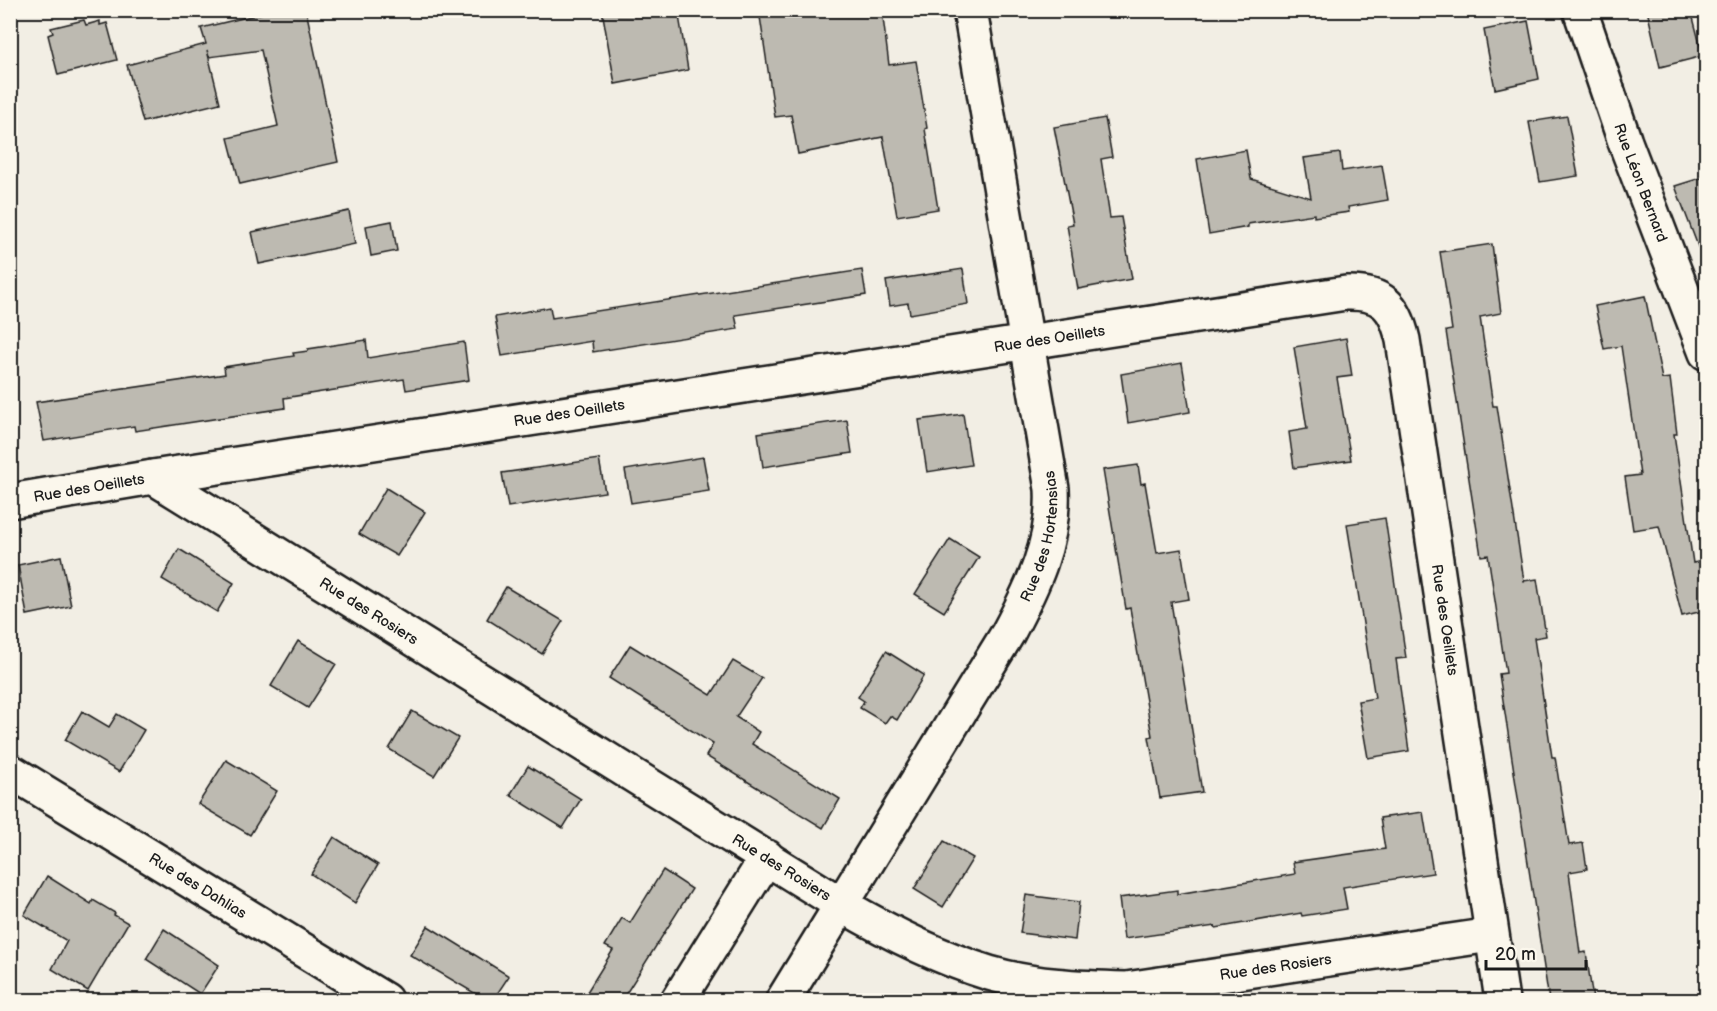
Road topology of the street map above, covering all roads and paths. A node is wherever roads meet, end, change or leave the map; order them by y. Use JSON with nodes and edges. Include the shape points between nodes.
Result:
{"nodes":[{"id":1,"x":970,"y":10,"type":"edge"},
{"id":2,"x":1580,"y":10,"type":"edge"},
{"id":3,"x":1027,"y":341,"type":"junction"},
{"id":4,"x":1707,"y":353,"type":"edge"},
{"id":5,"x":153,"y":477,"type":"junction"},
{"id":6,"x":10,"y":501,"type":"edge"},
{"id":7,"x":10,"y":771,"type":"edge"},
{"id":8,"x":767,"y":857,"type":"junction"},
{"id":9,"x":842,"y":905,"type":"junction"},
{"id":10,"x":1491,"y":935,"type":"junction"},
{"id":11,"x":385,"y":1000,"type":"edge"},
{"id":12,"x":678,"y":1000,"type":"edge"},
{"id":13,"x":783,"y":1000,"type":"edge"},
{"id":14,"x":1502,"y":1000,"type":"edge"}],
"edges":[{"from":1,"to":3,"type":"street","name":"Rue des Hortensias"},
{"from":2,"to":4,"type":"street","name":"Rue Léon Bernard","via":[[1625,142]]},
{"from":3,"to":5,"type":"street","name":"Rue des Oeillets"},
{"from":3,"to":9,"type":"street","name":"Rue des Hortensias","via":[[1052,489],[1053,507],[1041,564],[1008,633]]},
{"from":3,"to":10,"type":"street","name":"Rue des Oeillets","via":[[1346,293],[1372,295],[1389,306],[1403,340]]},
{"from":5,"to":6,"type":"street","name":"Rue des Oeillets"},
{"from":5,"to":8,"type":"street","name":"Rue des Rosiers"},
{"from":7,"to":11,"type":"street","name":"Rue des Dahlias"},
{"from":8,"to":9,"type":"street","name":"Rue des Rosiers"},
{"from":8,"to":12,"type":"street"},
{"from":9,"to":10,"type":"street","name":"Rue des Rosiers","via":[[904,939],[989,973],[1097,988],[1157,985]]},
{"from":9,"to":13,"type":"street","name":"Rue des Hortensias"},
{"from":10,"to":14,"type":"street","name":"Rue des Oeillets"}]}
